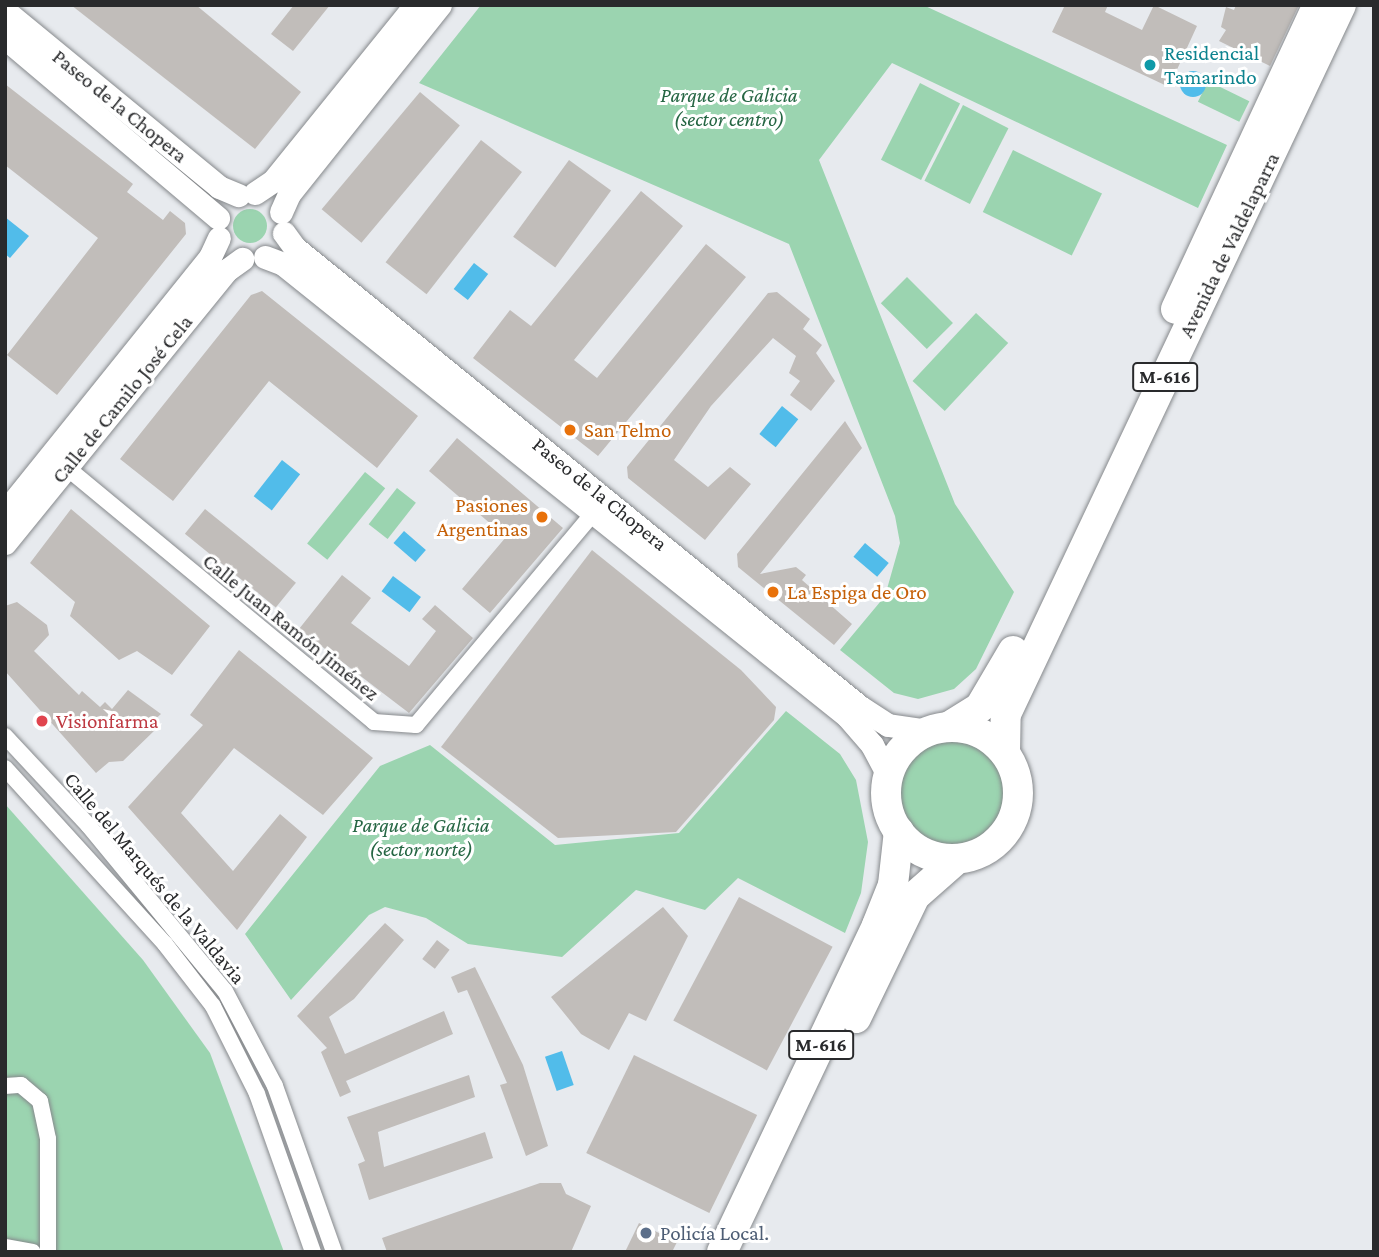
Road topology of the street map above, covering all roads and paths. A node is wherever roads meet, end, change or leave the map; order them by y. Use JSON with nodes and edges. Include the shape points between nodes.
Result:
{"nodes":[{"id":1,"x":415,"y":5,"type":"edge"},
{"id":2,"x":440,"y":5,"type":"edge"},
{"id":3,"x":1318,"y":5,"type":"edge"},
{"id":4,"x":1341,"y":5,"type":"edge"},
{"id":5,"x":5,"y":11,"type":"edge"},
{"id":6,"x":5,"y":38,"type":"edge"},
{"id":7,"x":247,"y":194,"type":"junction"},
{"id":8,"x":282,"y":223,"type":"junction"},
{"id":9,"x":218,"y":228,"type":"junction"},
{"id":10,"x":265,"y":257,"type":"junction"},
{"id":11,"x":242,"y":259,"type":"junction"},
{"id":12,"x":66,"y":467,"type":"junction"},
{"id":13,"x":5,"y":512,"type":"edge"},
{"id":14,"x":593,"y":513,"type":"junction"},
{"id":15,"x":5,"y":543,"type":"edge"},
{"id":16,"x":939,"y":729,"type":"junction"},
{"id":17,"x":5,"y":736,"type":"edge"},
{"id":18,"x":1005,"y":753,"type":"junction"},
{"id":19,"x":5,"y":768,"type":"edge"},
{"id":20,"x":888,"y":775,"type":"junction"},
{"id":21,"x":899,"y":831,"type":"junction"},
{"id":22,"x":957,"y":859,"type":"junction"},
{"id":23,"x":11,"y":1082,"type":"edge"},
{"id":24,"x":5,"y":1247,"type":"edge"},
{"id":25,"x":33,"y":1252,"type":"edge"},
{"id":26,"x":48,"y":1252,"type":"edge"},
{"id":27,"x":313,"y":1252,"type":"edge"},
{"id":28,"x":334,"y":1252,"type":"edge"},
{"id":29,"x":722,"y":1252,"type":"edge"},
{"id":30,"x":743,"y":1252,"type":"edge"}],
"edges":[{"from":1,"to":7,"type":"main road","via":[[273,181]]},
{"from":2,"to":8,"type":"main road","via":[[289,194]]},
{"from":3,"to":16,"type":"highway","name":"Avenida de Valdelaparra","number":"M-616","via":[[998,682],[980,707]]},
{"from":4,"to":18,"type":"highway","name":"Avenida de Valdelaparra","number":"M-616","via":[[1006,713]]},
{"from":5,"to":7,"type":"main road","name":"Paseo de la Chopera","via":[[219,187]]},
{"from":6,"to":9,"type":"main road","name":"Paseo de la Chopera"},
{"from":7,"to":8,"type":"main road","name":"Paseo de la Chopera"},
{"from":7,"to":9,"type":"main road","name":"Calle de Camilo José Cela"},
{"from":8,"to":10,"type":"main road"},
{"from":8,"to":16,"type":"main road","name":"Paseo de la Chopera","via":[[295,248],[860,707],[888,725]]},
{"from":9,"to":11,"type":"main road","name":"Paseo de la Chopera"},
{"from":9,"to":13,"type":"main road","name":"Calle de Camilo José Cela","via":[[210,257]]},
{"from":10,"to":11,"type":"main road"},
{"from":10,"to":14,"type":"main road","name":"Paseo de la Chopera","via":[[283,264]]},
{"from":11,"to":12,"type":"main road","name":"Calle de Camilo José Cela","via":[[227,270]]},
{"from":12,"to":14,"type":"street","name":"Calle Juan Ramón Jiménez","via":[[374,722],[416,725]]},
{"from":12,"to":15,"type":"main road","name":"Calle de Camilo José Cela"},
{"from":14,"to":20,"type":"main road","name":"Paseo de la Chopera","via":[[847,716],[872,745]]},
{"from":16,"to":18,"type":"highway","via":[[971,729]]},
{"from":16,"to":20,"type":"highway","number":"M-616","via":[[910,741]]},
{"from":17,"to":28,"type":"street","name":"Calle del Marqués de la Valdavia","via":[[89,825],[225,991],[275,1086]]},
{"from":18,"to":22,"type":"highway","number":"M-616","via":[[1018,791],[1012,820],[994,844]]},
{"from":19,"to":27,"type":"street","name":"Calle del Marqués de la Valdavia","via":[[165,944],[213,1006],[257,1094]]},
{"from":20,"to":21,"type":"highway","number":"M-616","via":[[890,814]]},
{"from":21,"to":22,"type":"highway","via":[[915,847]]},
{"from":21,"to":29,"type":"highway","number":"M-616","via":[[893,885],[877,925]]},
{"from":22,"to":30,"type":"highway","number":"M-616","via":[[915,896]]},
{"from":23,"to":26,"type":"street","via":[[40,1101],[48,1139]]},
{"from":24,"to":25,"type":"street"}]}
